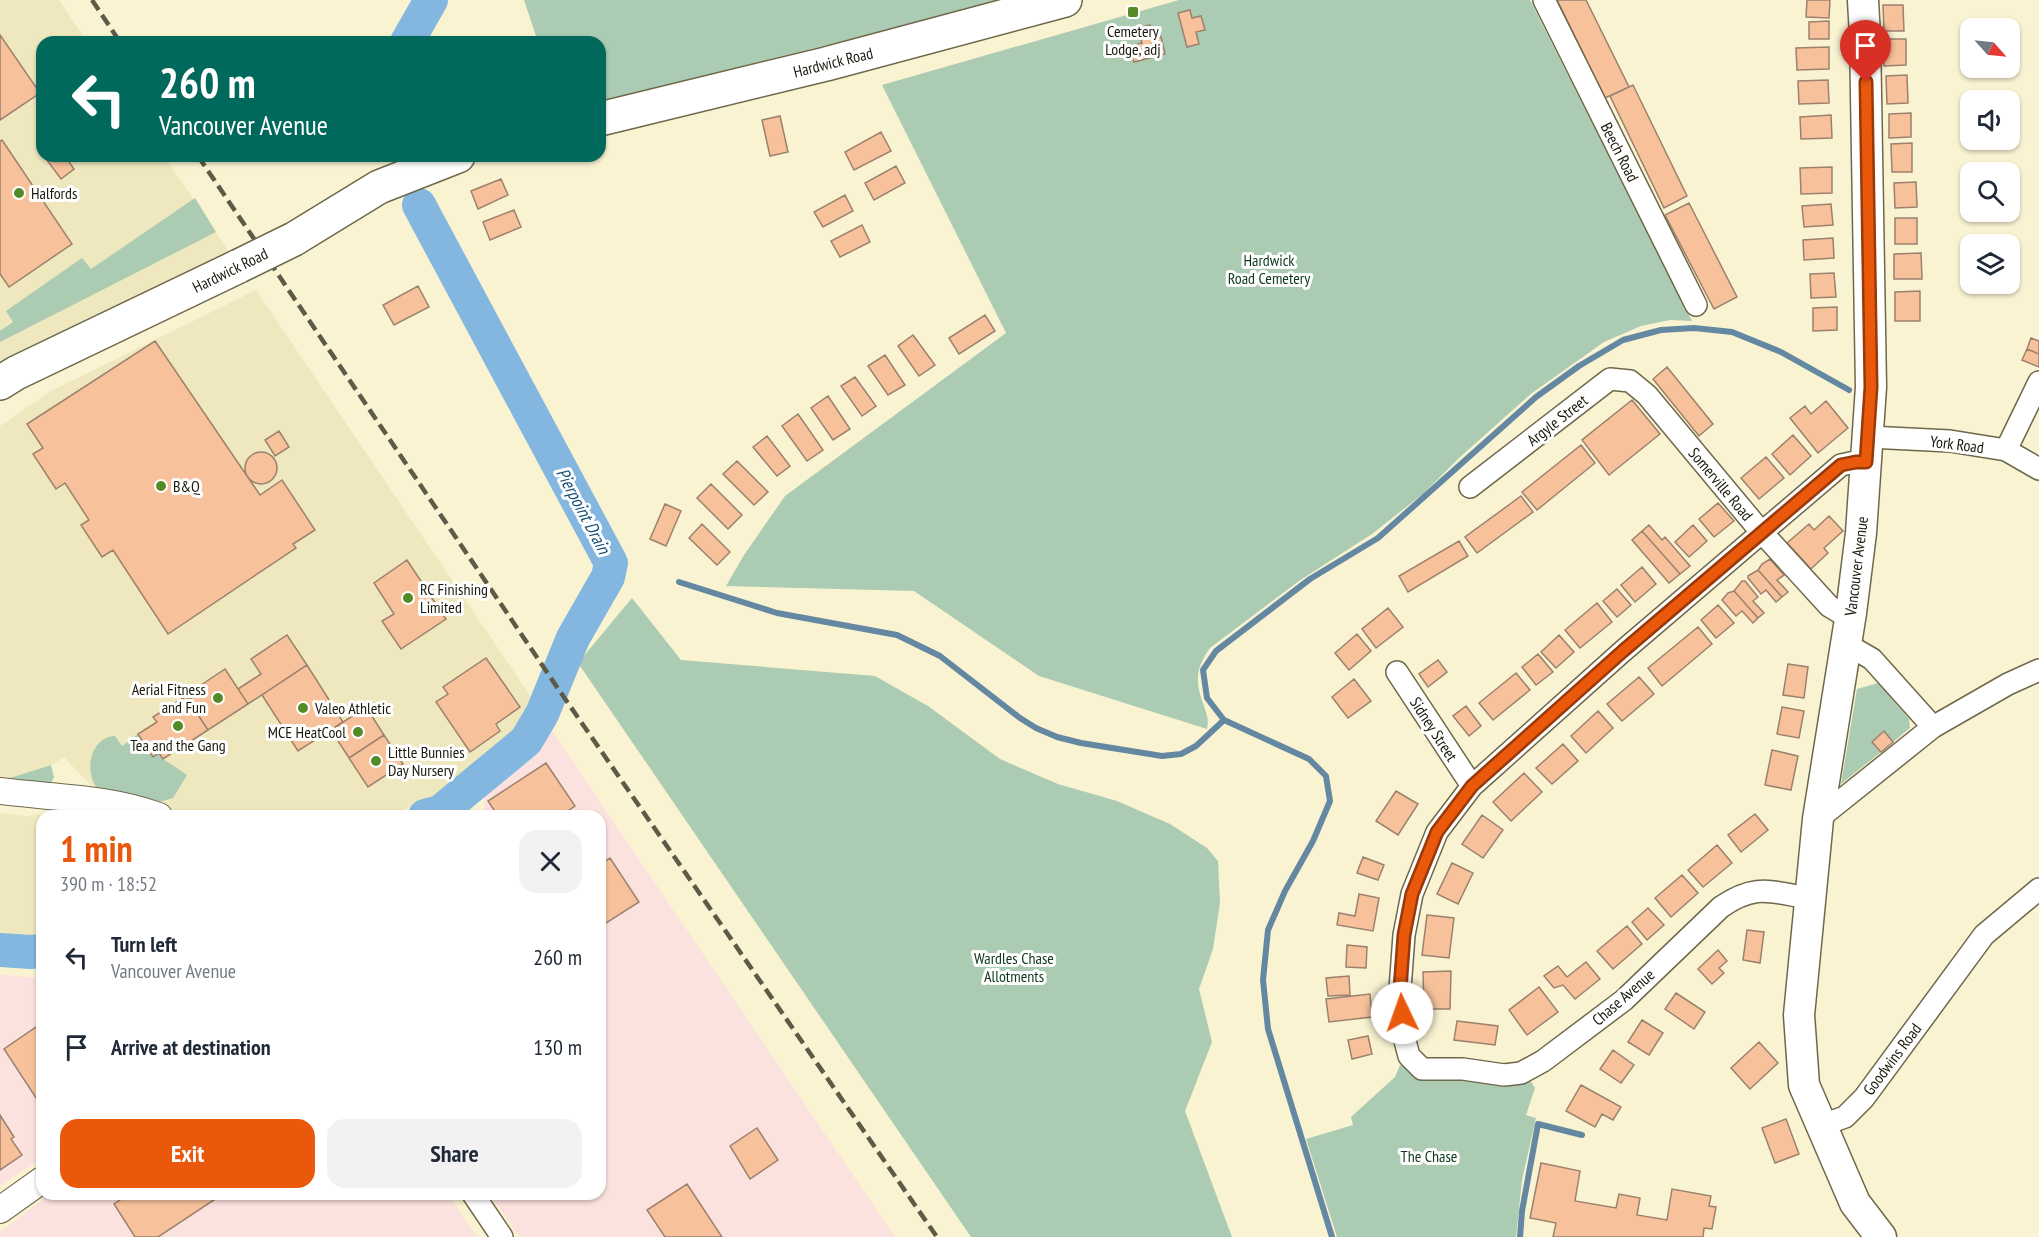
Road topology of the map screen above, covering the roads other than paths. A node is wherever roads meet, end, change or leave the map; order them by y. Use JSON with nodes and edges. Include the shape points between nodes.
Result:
{"nodes":[{"id":1,"x":1065,"y":0,"type":"edge"},
{"id":2,"x":1544,"y":0,"type":"edge"},
{"id":3,"x":1863,"y":0,"type":"edge"},
{"id":4,"x":606,"y":118,"type":"edge"},
{"id":5,"x":443,"y":162,"type":"edge"},
{"id":6,"x":1696,"y":305,"type":"dead end"},
{"id":7,"x":2039,"y":382,"type":"edge"},
{"id":8,"x":0,"y":383,"type":"edge"},
{"id":9,"x":1647,"y":396,"type":"joint"},
{"id":10,"x":1868,"y":449,"type":"junction"},
{"id":11,"x":2006,"y":450,"type":"junction"},
{"id":12,"x":2039,"y":469,"type":"edge"},
{"id":13,"x":1470,"y":487,"type":"dead end"},
{"id":14,"x":1762,"y":533,"type":"junction"},
{"id":15,"x":1851,"y":613,"type":"junction"},
{"id":16,"x":1846,"y":644,"type":"junction"},
{"id":17,"x":2039,"y":670,"type":"edge"},
{"id":18,"x":1397,"y":672,"type":"dead end"},
{"id":19,"x":1932,"y":727,"type":"junction"},
{"id":20,"x":1472,"y":786,"type":"junction"},
{"id":21,"x":0,"y":791,"type":"edge"},
{"id":22,"x":138,"y":810,"type":"edge"},
{"id":23,"x":1818,"y":819,"type":"junction"},
{"id":24,"x":2039,"y":889,"type":"edge"},
{"id":25,"x":1809,"y":898,"type":"junction"},
{"id":26,"x":1822,"y":1125,"type":"junction"},
{"id":27,"x":36,"y":1184,"type":"edge"},
{"id":28,"x":477,"y":1200,"type":"edge"},
{"id":29,"x":0,"y":1210,"type":"edge"},
{"id":30,"x":502,"y":1237,"type":"edge"},
{"id":31,"x":1881,"y":1237,"type":"edge"}],
"edges":[{"from":1,"to":4,"type":"main road","name":"Hardwick Road"},
{"from":2,"to":6,"type":"street","name":"Beech Road"},
{"from":3,"to":10,"type":"main road","name":"Vancouver Avenue","via":[[1871,387]]},
{"from":5,"to":8,"type":"main road","name":"Hardwick Road","bridge":true,"via":[[379,187],[294,239]]},
{"from":7,"to":11,"type":"street"},
{"from":9,"to":13,"type":"street","name":"Argyle Street","via":[[1630,381],[1610,379]]},
{"from":9,"to":14,"type":"street","name":"Somerville Road"},
{"from":10,"to":11,"type":"street","name":"York Road","via":[[1950,441]]},
{"from":10,"to":14,"type":"street","via":[[1856,462],[1841,465]]},
{"from":10,"to":15,"type":"main road","name":"Vancouver Avenue"},
{"from":11,"to":12,"type":"street","name":"York Road"},
{"from":14,"to":15,"type":"street","name":"Somerville Road","via":[[1829,606]]},
{"from":14,"to":20,"type":"street"},
{"from":15,"to":16,"type":"main road","name":"Vancouver Avenue"},
{"from":16,"to":19,"type":"street","via":[[1872,659]]},
{"from":16,"to":23,"type":"main road","name":"Vancouver Avenue"},
{"from":17,"to":19,"type":"street"},
{"from":18,"to":20,"type":"street","name":"Sidney Street"},
{"from":19,"to":23,"type":"street"},
{"from":20,"to":25,"type":"street","name":"Chase Avenue","via":[[1437,832],[1412,894],[1404,935],[1400,989],[1404,1037],[1409,1056],[1422,1070],[1521,1073],[1624,1000],[1721,907],[1738,896],[1757,890]]},
{"from":21,"to":22,"type":"street","via":[[118,804]]},
{"from":23,"to":25,"type":"main road","name":"Vancouver Avenue"},
{"from":24,"to":26,"type":"street","name":"Goodwins Road","via":[[1984,935],[1863,1098],[1845,1117]]},
{"from":25,"to":26,"type":"main road","name":"Vancouver Avenue","via":[[1799,1015],[1804,1085]]},
{"from":26,"to":31,"type":"main road","via":[[1855,1203]]},
{"from":27,"to":29,"type":"street"},
{"from":28,"to":30,"type":"street"}]}
